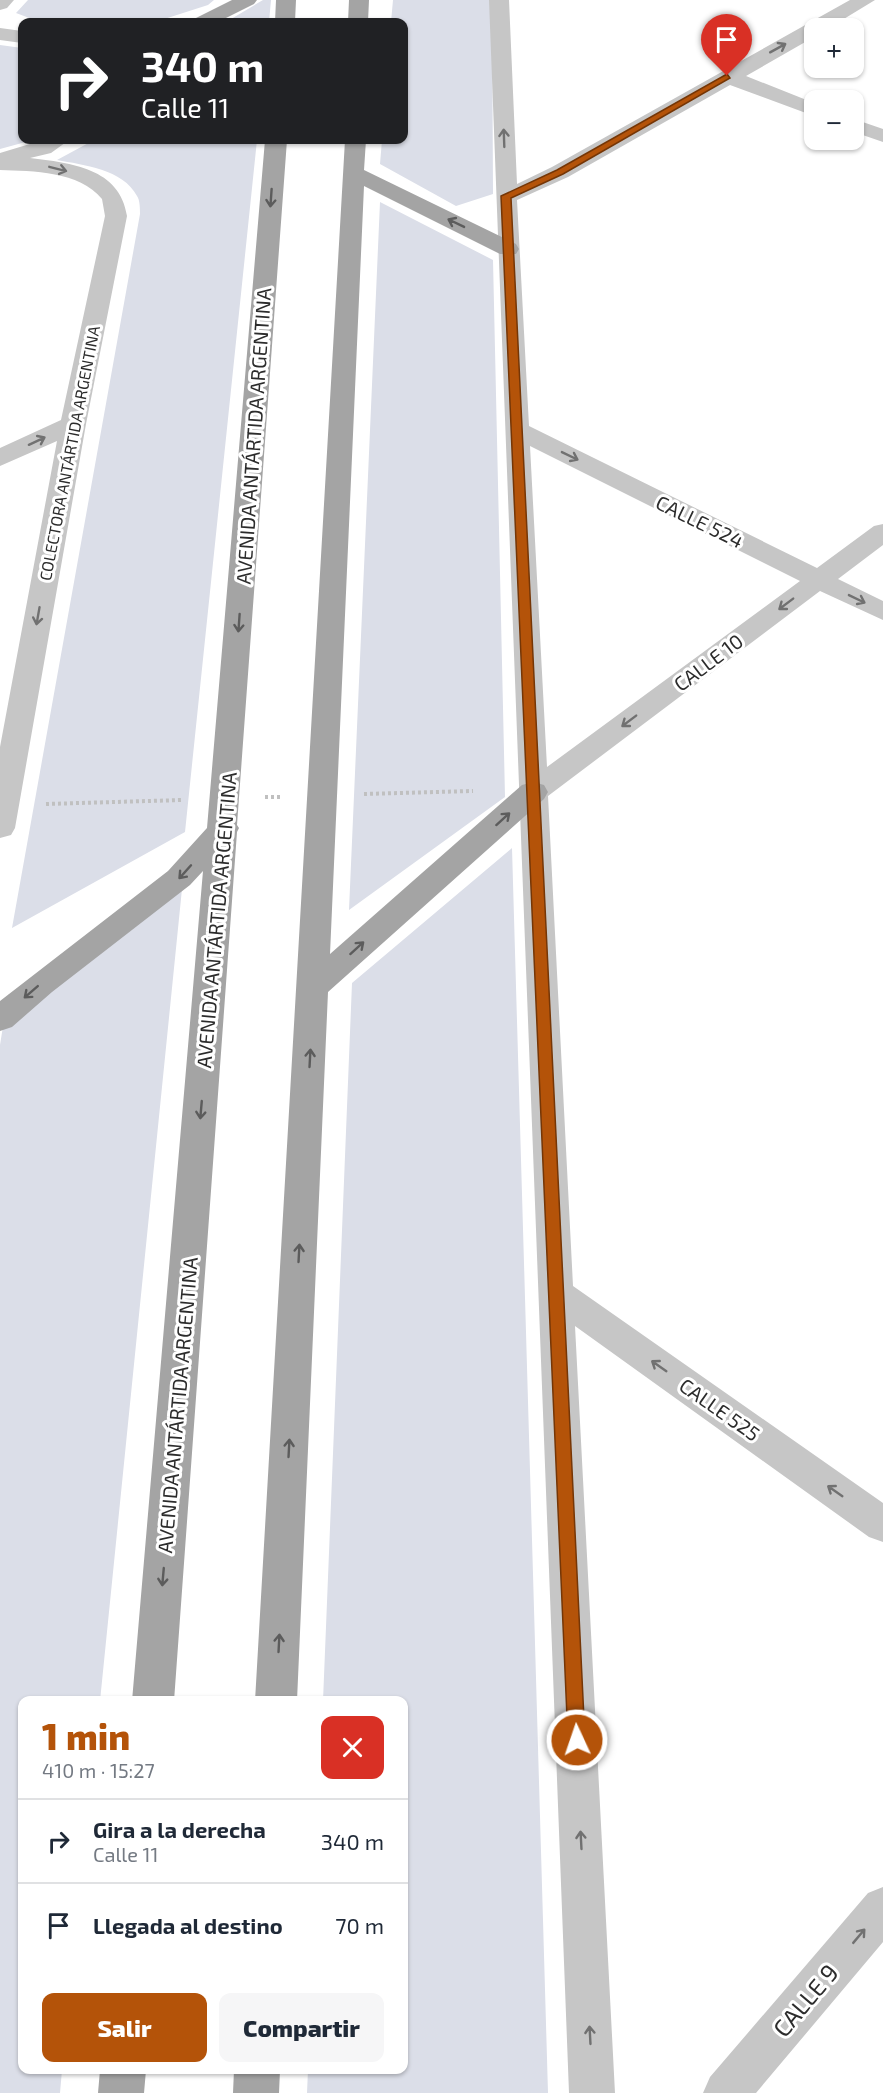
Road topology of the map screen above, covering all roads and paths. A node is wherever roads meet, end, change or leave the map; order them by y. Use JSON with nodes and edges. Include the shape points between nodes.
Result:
{"nodes":[{"id":1,"x":4,"y":0,"type":"edge"},
{"id":2,"x":248,"y":0,"type":"edge"},
{"id":3,"x":286,"y":0,"type":"edge"},
{"id":4,"x":359,"y":0,"type":"edge"},
{"id":5,"x":499,"y":0,"type":"edge"},
{"id":6,"x":865,"y":0,"type":"edge"},
{"id":7,"x":0,"y":4,"type":"edge"},
{"id":8,"x":211,"y":18,"type":"edge"},
{"id":9,"x":285,"y":18,"type":"edge"},
{"id":10,"x":358,"y":18,"type":"edge"},
{"id":11,"x":0,"y":34,"type":"edge"},
{"id":12,"x":18,"y":36,"type":"edge"},
{"id":13,"x":727,"y":76,"type":"junction"},
{"id":14,"x":804,"y":106,"type":"edge"},
{"id":15,"x":864,"y":129,"type":"edge"},
{"id":16,"x":883,"y":136,"type":"edge"},
{"id":17,"x":50,"y":144,"type":"edge"},
{"id":18,"x":276,"y":144,"type":"edge"},
{"id":19,"x":355,"y":144,"type":"edge"},
{"id":20,"x":0,"y":162,"type":"edge"},
{"id":21,"x":354,"y":173,"type":"junction"},
{"id":22,"x":506,"y":196,"type":"junction"},
{"id":23,"x":508,"y":249,"type":"junction"},
{"id":24,"x":73,"y":424,"type":"junction"},
{"id":25,"x":518,"y":430,"type":"junction"},
{"id":26,"x":0,"y":458,"type":"edge"},
{"id":27,"x":883,"y":532,"type":"edge"},
{"id":28,"x":818,"y":580,"type":"junction"},
{"id":29,"x":883,"y":612,"type":"edge"},
{"id":30,"x":533,"y":792,"type":"junction"},
{"id":31,"x":0,"y":828,"type":"edge"},
{"id":32,"x":224,"y":828,"type":"junction"},
{"id":33,"x":313,"y":987,"type":"junction"},
{"id":34,"x":0,"y":1019,"type":"edge"},
{"id":35,"x":556,"y":1293,"type":"junction"},
{"id":36,"x":883,"y":1525,"type":"edge"},
{"id":37,"x":153,"y":1696,"type":"edge"},
{"id":38,"x":276,"y":1696,"type":"edge"},
{"id":39,"x":883,"y":1908,"type":"edge"},
{"id":40,"x":123,"y":2074,"type":"edge"},
{"id":41,"x":257,"y":2074,"type":"edge"},
{"id":42,"x":121,"y":2093,"type":"edge"},
{"id":43,"x":256,"y":2093,"type":"edge"},
{"id":44,"x":592,"y":2093,"type":"edge"},
{"id":45,"x":726,"y":2093,"type":"edge"}],
"edges":[{"from":1,"to":7,"type":"street"},
{"from":2,"to":8,"type":"main road"},
{"from":3,"to":9,"type":"main road"},
{"from":4,"to":10,"type":"main road"},
{"from":22,"to":5,"type":"street","one_way":true},
{"from":13,"to":6,"type":"street","one_way":true},
{"from":11,"to":12,"type":"street"},
{"from":13,"to":14,"type":"street"},
{"from":13,"to":22,"type":"street","via":[[560,172]]},
{"from":15,"to":16,"type":"street"},
{"from":17,"to":20,"type":"street"},
{"from":18,"to":32,"type":"main road","name":"AVENIDA ANTÁRTIDA ARGENTINA","one_way":true},
{"from":19,"to":21,"type":"main road"},
{"from":20,"to":24,"type":"street","name":"COLECTORA ANTÁRTIDA ARGENTINA","one_way":true,"via":[[37,164],[66,171],[97,182],[112,198],[116,216]]},
{"from":23,"to":21,"type":"main road","one_way":true},
{"from":21,"to":33,"type":"main road"},
{"from":22,"to":23,"type":"street"},
{"from":23,"to":25,"type":"street"},
{"from":26,"to":24,"type":"street","one_way":true},
{"from":24,"to":31,"type":"street","name":"COLECTORA ANTÁRTIDA ARGENTINA","one_way":true},
{"from":25,"to":28,"type":"street","name":"CALLE 524","one_way":true},
{"from":25,"to":30,"type":"street"},
{"from":27,"to":28,"type":"street","name":"CALLE 10"},
{"from":28,"to":29,"type":"street","name":"CALLE 524","one_way":true},
{"from":28,"to":30,"type":"street","name":"CALLE 10","one_way":true},
{"from":33,"to":30,"type":"main road","one_way":true},
{"from":30,"to":35,"type":"street"},
{"from":32,"to":34,"type":"main road","one_way":true,"via":[[179,878]]},
{"from":32,"to":37,"type":"main road","name":"AVENIDA ANTÁRTIDA ARGENTINA","one_way":true},
{"from":38,"to":33,"type":"main road","one_way":true},
{"from":36,"to":35,"type":"street","name":"CALLE 525","one_way":true},
{"from":44,"to":35,"type":"street","one_way":true},
{"from":45,"to":39,"type":"street","name":"CALLE 9","one_way":true},
{"from":40,"to":42,"type":"main road"},
{"from":41,"to":43,"type":"main road"}]}
